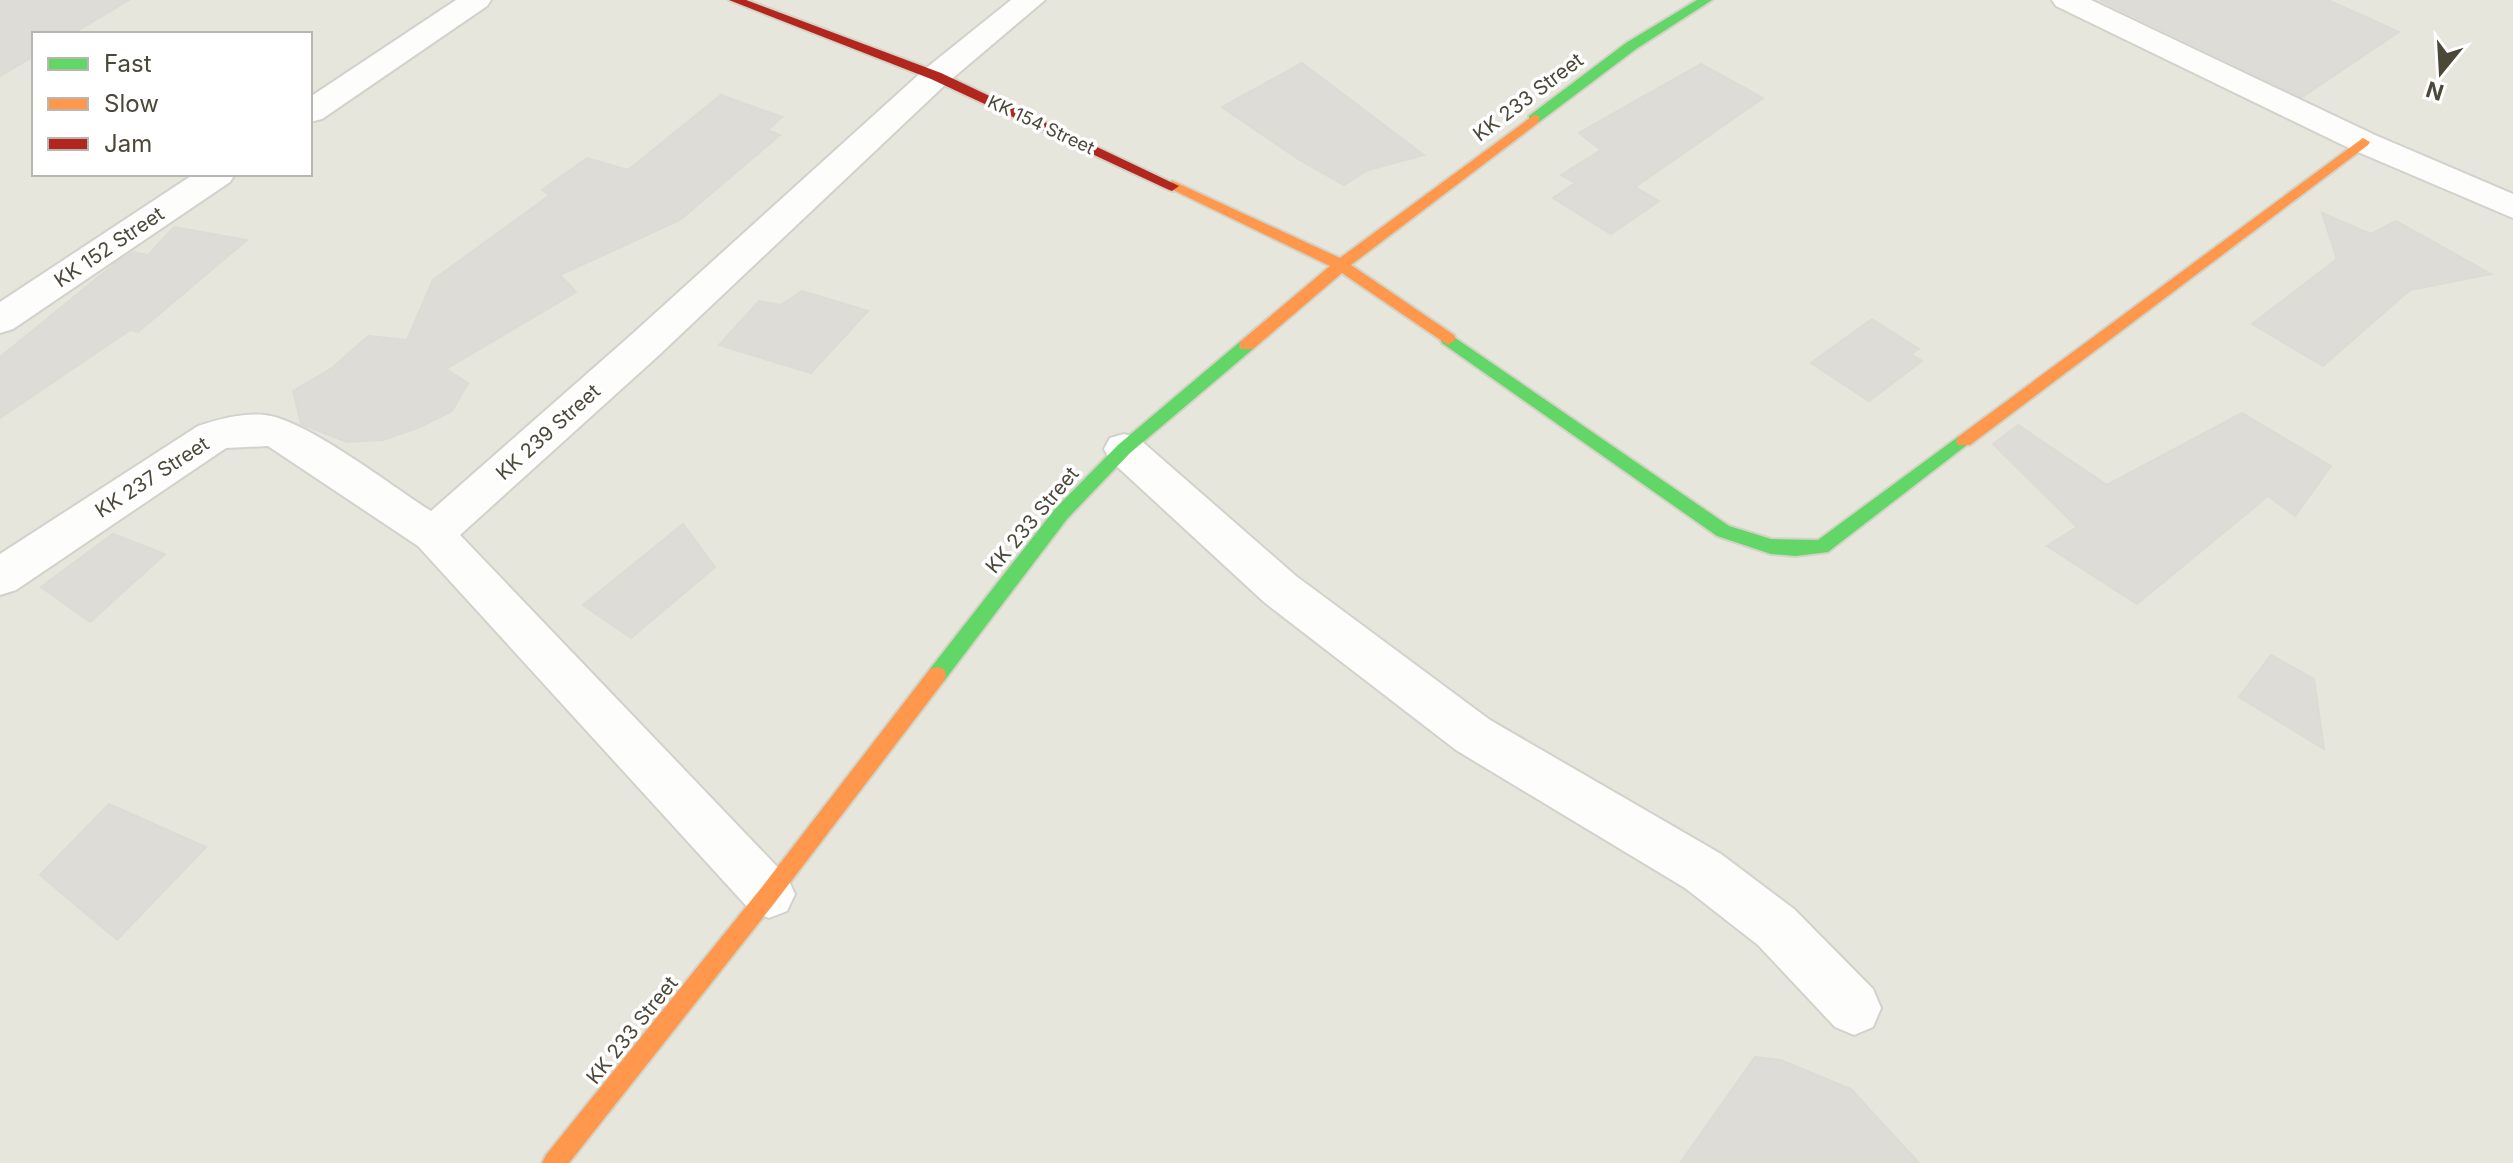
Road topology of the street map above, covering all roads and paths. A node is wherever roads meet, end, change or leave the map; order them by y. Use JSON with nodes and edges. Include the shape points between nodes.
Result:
{"nodes":[{"id":1,"x":476,"y":0,"type":"edge"},
{"id":2,"x":735,"y":0,"type":"edge"},
{"id":3,"x":1030,"y":0,"type":"edge"},
{"id":4,"x":1706,"y":0,"type":"edge"},
{"id":5,"x":2067,"y":0,"type":"edge"},
{"id":6,"x":936,"y":76,"type":"junction"},
{"id":7,"x":312,"y":111,"type":"edge"},
{"id":8,"x":2363,"y":142,"type":"junction"},
{"id":9,"x":215,"y":176,"type":"edge"},
{"id":10,"x":2513,"y":207,"type":"edge"},
{"id":11,"x":1341,"y":265,"type":"junction"},
{"id":12,"x":0,"y":320,"type":"edge"},
{"id":13,"x":1124,"y":449,"type":"junction"},
{"id":14,"x":433,"y":534,"type":"junction"},
{"id":15,"x":0,"y":577,"type":"edge"},
{"id":16,"x":769,"y":894,"type":"junction"},
{"id":17,"x":1854,"y":1008,"type":"dead end"},
{"id":18,"x":554,"y":1163,"type":"edge"}],
"edges":[{"from":1,"to":7,"type":"street"},
{"from":2,"to":6,"type":"street","name":"KK 154 Street"},
{"from":3,"to":6,"type":"street","name":"KK 239 Street"},
{"from":4,"to":11,"type":"street","name":"KK 233 Street","via":[[1631,46]]},
{"from":5,"to":8,"type":"street"},
{"from":6,"to":11,"type":"street","name":"KK 154 Street"},
{"from":6,"to":14,"type":"street","name":"KK 239 Street"},
{"from":8,"to":10,"type":"street"},
{"from":8,"to":11,"type":"street","name":"KK 154 Street","via":[[1822,547],[1796,553],[1723,531]]},
{"from":9,"to":12,"type":"street","name":"KK 152 Street"},
{"from":11,"to":13,"type":"street","name":"KK 233 Street"},
{"from":13,"to":16,"type":"street","name":"KK 233 Street","via":[[1061,514]]},
{"from":13,"to":17,"type":"street","via":[[1280,589],[1473,735],[1703,871],[1776,927]]},
{"from":14,"to":15,"type":"street","name":"KK 237 Street","via":[[279,433],[236,429],[212,437]]},
{"from":14,"to":16,"type":"street"},
{"from":16,"to":18,"type":"street","name":"KK 233 Street"}]}
